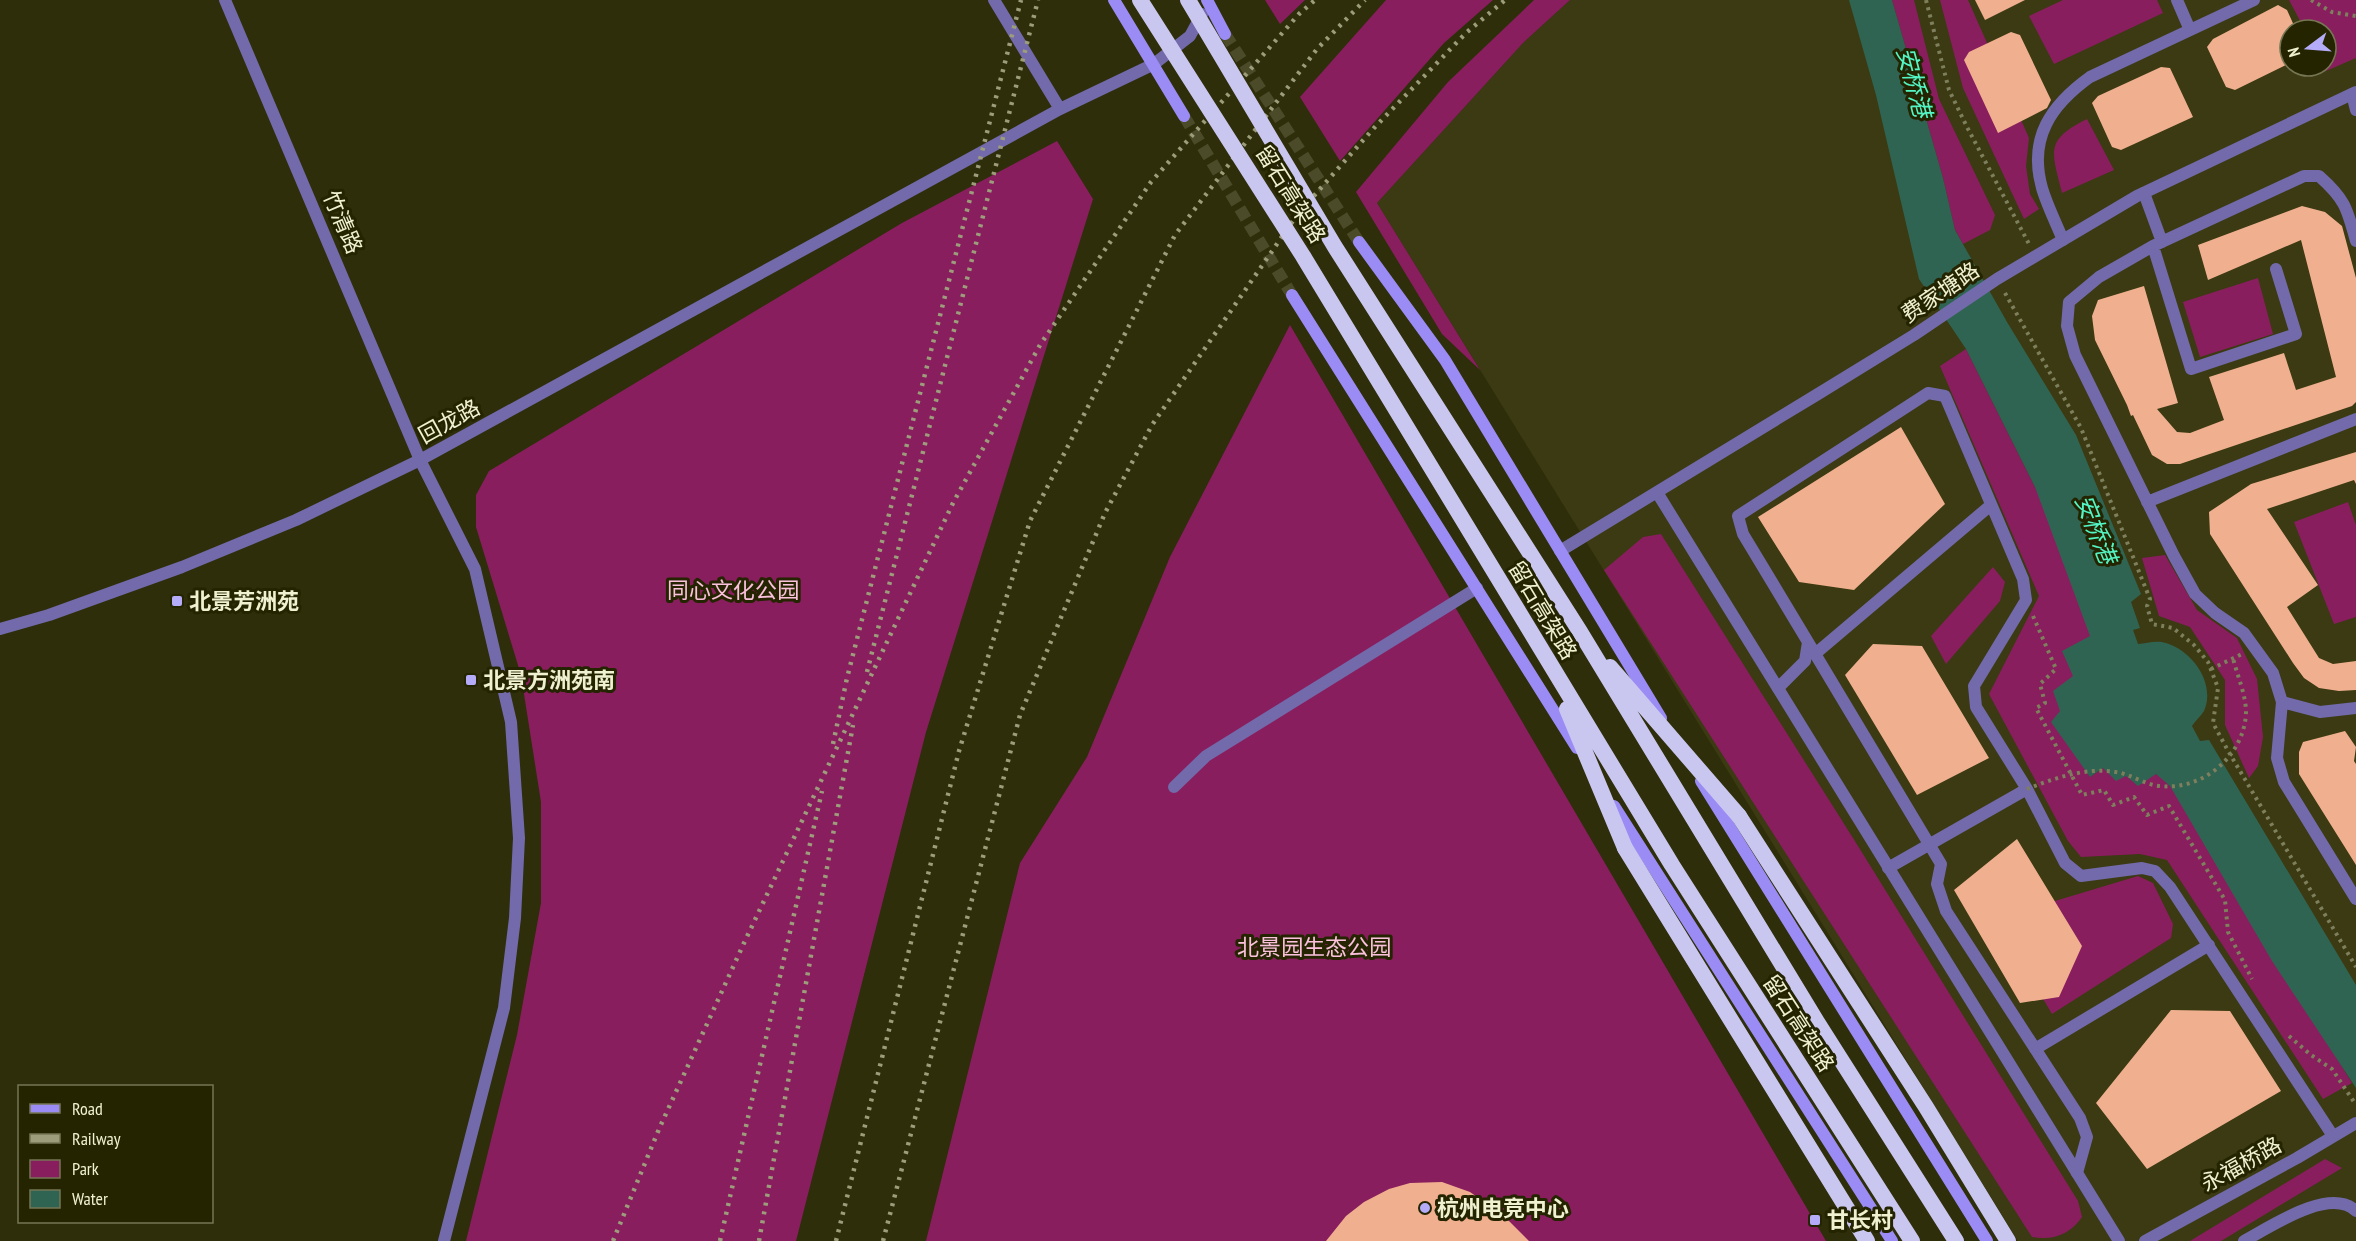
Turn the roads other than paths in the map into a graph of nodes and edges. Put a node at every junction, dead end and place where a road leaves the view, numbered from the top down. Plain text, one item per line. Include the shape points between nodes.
1 (225, 0) edge
2 (994, 0) edge
3 (1114, 0) edge
4 (1140, 0) edge
5 (1188, 0) edge
6 (2177, 0) edge
7 (2253, 0) edge
8 (1208, 1) edge
9 (2190, 30) junction
10 (1225, 34) tunnel mouth
11 (1154, 64) junction
12 (2354, 93) edge
13 (1060, 109) junction
14 (2356, 110) edge
15 (1184, 116) tunnel mouth
16 (2144, 193) junction
17 (2063, 240) junction
18 (2356, 241) edge
19 (1359, 242) tunnel mouth
20 (2158, 244) junction
21 (2276, 269) dead end
22 (1292, 295) tunnel mouth
23 (2356, 419) edge
24 (420, 460) junction
25 (1658, 494) junction
26 (2147, 502) junction
27 (1991, 505) junction
28 (1560, 551) junction
29 (1477, 588) junction
30 (0, 629) edge
31 (1578, 630) junction
32 (1808, 642) junction
33 (1815, 654) junction
34 (1546, 658) junction
35 (1778, 688) junction
36 (2282, 702) junction
37 (2356, 708) edge
38 (1174, 788) dead end
39 (2028, 789) junction
40 (1930, 844) junction
41 (1888, 868) junction
42 (2356, 899) edge
43 (2209, 945) junction
44 (2035, 1048) junction
45 (2356, 1123) edge
46 (2333, 1136) junction
47 (2078, 1173) junction
48 (2356, 1212) edge
49 (444, 1241) edge
50 (1867, 1241) edge
51 (1892, 1241) edge
52 (1912, 1241) edge
53 (1956, 1241) edge
54 (1987, 1241) edge
55 (2008, 1241) edge
56 (2119, 1241) edge
57 (2145, 1241) edge
58 (2244, 1241) edge

1 - 24 street, 竹清路
2 - 13 street
3 - 11 main road
4 - 34 highway, 留石高架路, bridge via 1303,256
5 - 31 highway, 留石高架路, bridge via 1335,247
6 - 9 street
7 - 9 street
8 - 10 main road
8 - 11 street, 回龙路 via 1190,36
9 - 17 street via 2090,77 2069,92 2044,125 2037,149 2041,187
11 - 13 street, 回龙路
11 - 15 main road
12 - 14 street
12 - 16 street, 费家塘路
13 - 24 street, 回龙路
16 - 17 street, 费家塘路
16 - 20 street
17 - 25 street, 费家塘路
18 - 20 street via 2346,206 2333,189 2319,176 2304,176
19 - 28 main road via 1445,360
20 - 21 street via 2191,369 2296,334
20 - 26 street via 2082,290 2069,302 2067,326 2075,356
22 - 29 main road
23 - 26 street
24 - 30 street, 回龙路 via 296,520 182,567
24 - 49 street, 竹清路 via 475,569 511,722 519,838 515,918 504,1008
25 - 28 street, 费家塘路
25 - 35 street
26 - 36 street via 2195,594 2244,633 2273,673
27 - 32 street via 1945,396 1928,393 1738,516 1743,534
27 - 33 street
27 - 39 street via 2022,579 2026,600 1974,686 1976,707
28 - 54 main road
29 - 38 street via 1206,756
29 - 51 main road
31 - 53 highway, 留石高架路, bridge
31 - 55 highway, bridge via 1738,816
32 - 33 street
32 - 35 street via 1805,661
33 - 40 street
34 - 50 highway, bridge via 1625,848
34 - 52 highway, 留石高架路, bridge via 1672,865
35 - 41 street
36 - 37 street via 2320,712
36 - 42 street via 2277,758 2284,782
39 - 40 street
39 - 43 street via 2065,863 2081,876 2142,868 2155,870
40 - 41 street
40 - 44 street via 1941,864 1937,884 1946,911
41 - 47 street
43 - 44 street
43 - 46 street
44 - 47 street via 2084,1127 2087,1137
45 - 46 street, 永福桥路
46 - 57 street, 永福桥路
47 - 56 street
48 - 58 street via 2350,1205 2324,1203

